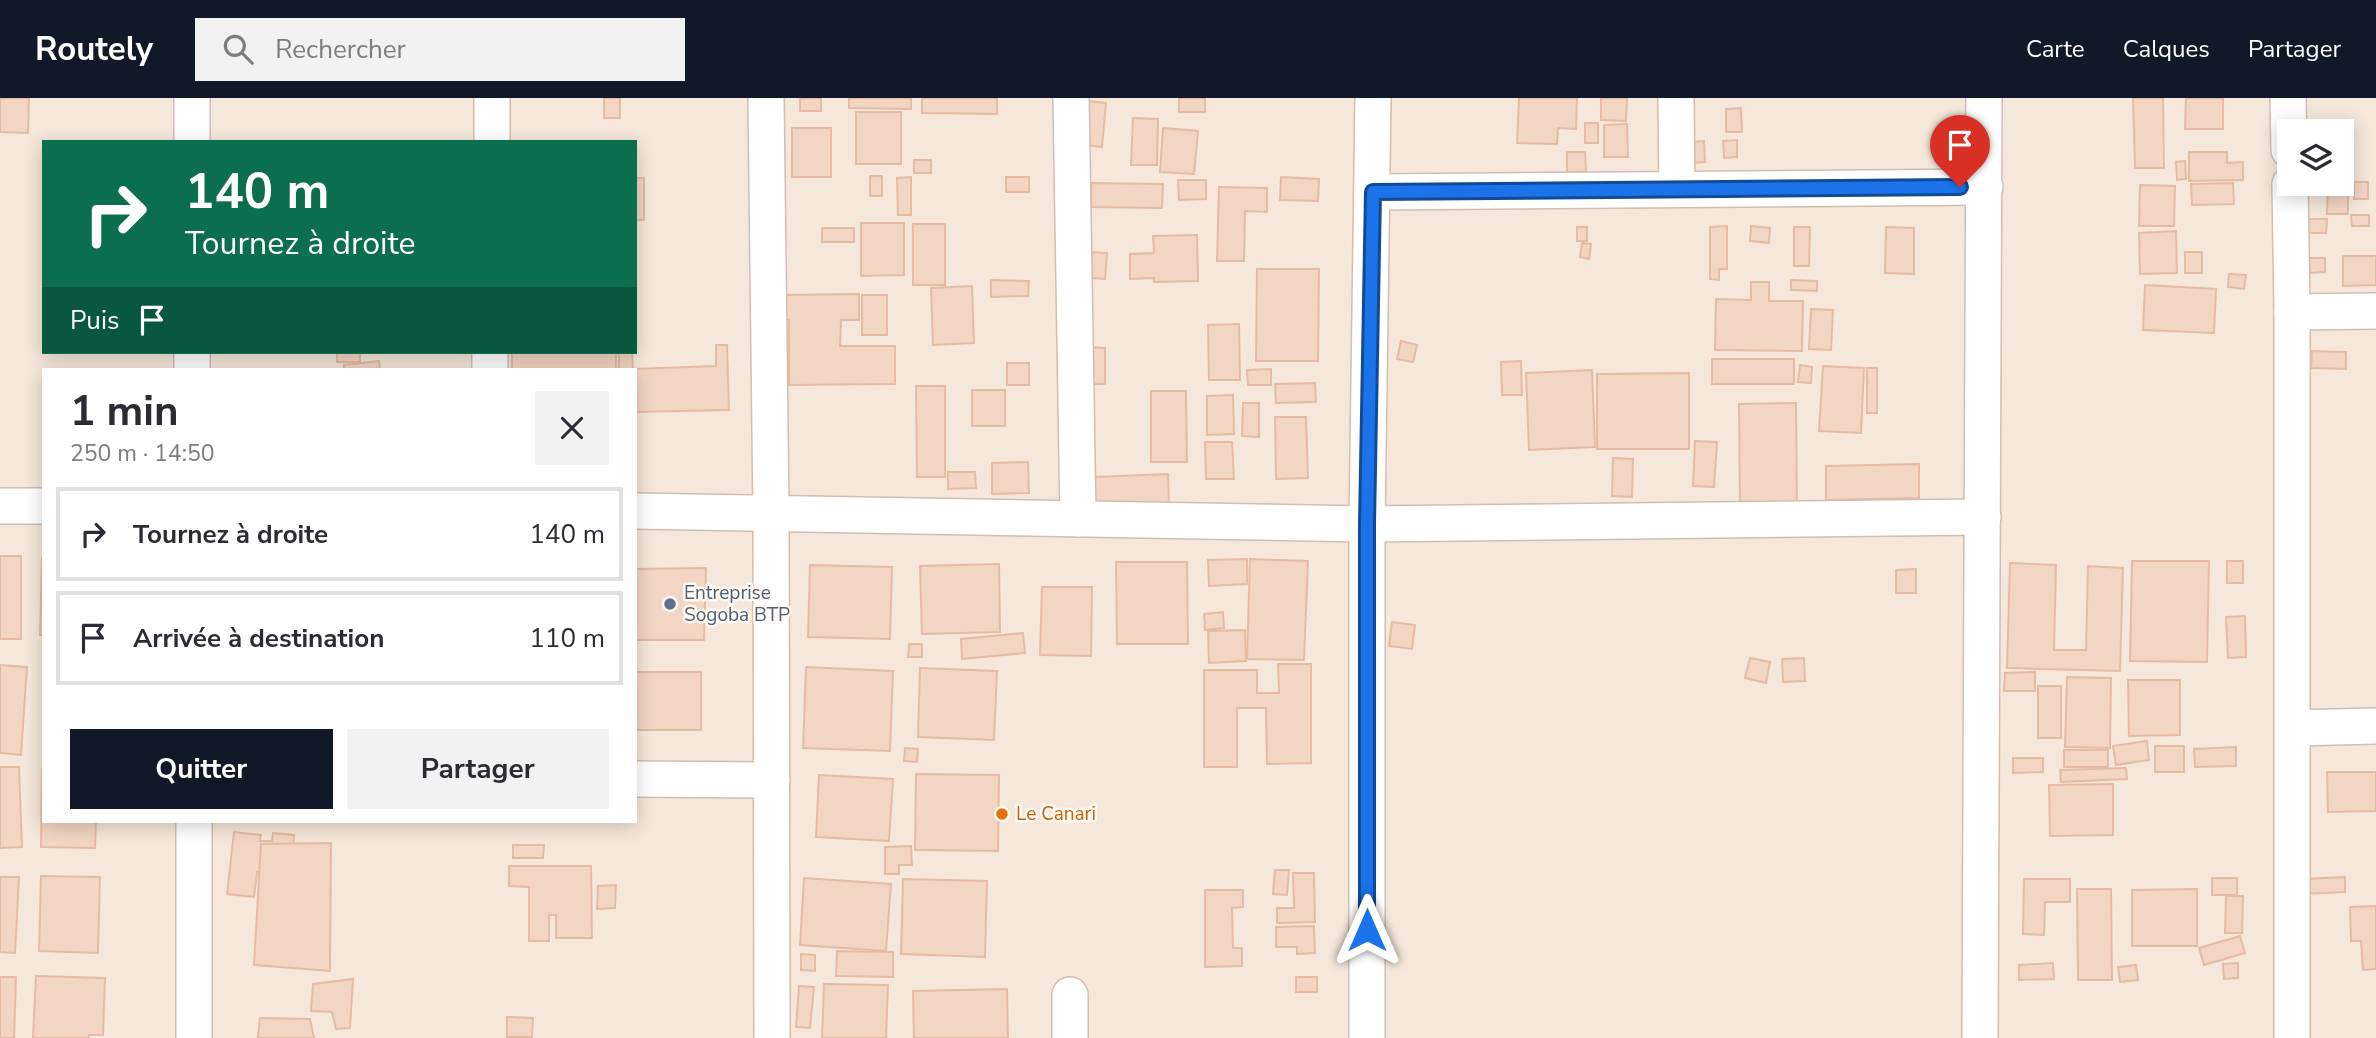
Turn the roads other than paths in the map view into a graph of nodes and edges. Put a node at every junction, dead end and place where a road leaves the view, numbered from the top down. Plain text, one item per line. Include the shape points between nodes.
1 (192, 98) edge
2 (492, 98) edge
3 (766, 98) edge
4 (1070, 98) edge
5 (1373, 98) edge
6 (1676, 98) edge
7 (1984, 98) edge
8 (2288, 98) edge
9 (2288, 119) edge
10 (192, 140) edge
11 (492, 140) edge
12 (1985, 187) junction
13 (1677, 189) junction
14 (1373, 192) junction
15 (2290, 196) edge
16 (2376, 311) edge
17 (2292, 312) junction
18 (0, 506) edge
19 (42, 506) edge
20 (637, 511) edge
21 (771, 513) junction
22 (1983, 517) junction
23 (1078, 519) junction
24 (1367, 524) junction
25 (2376, 726) edge
26 (2293, 728) junction
27 (637, 779) edge
28 (772, 780) junction
29 (194, 823) edge
30 (1070, 995) dead end
31 (194, 1038) edge
32 (772, 1038) edge
33 (1070, 1038) edge
34 (1367, 1038) edge
35 (1980, 1038) edge
36 (2292, 1038) edge

1 - 10 street
2 - 11 street
3 - 21 street
4 - 23 street
5 - 14 street
6 - 13 street
7 - 12 street
8 - 9 street
12 - 13 street
12 - 22 street
13 - 14 street
14 - 24 street
15 - 17 street
16 - 17 street
17 - 26 street
18 - 19 street
20 - 21 street
21 - 23 street
21 - 28 street
22 - 24 street
22 - 35 street
23 - 24 street
24 - 34 street
25 - 26 street
26 - 36 street
27 - 28 street
28 - 32 street
29 - 31 street
30 - 33 street

